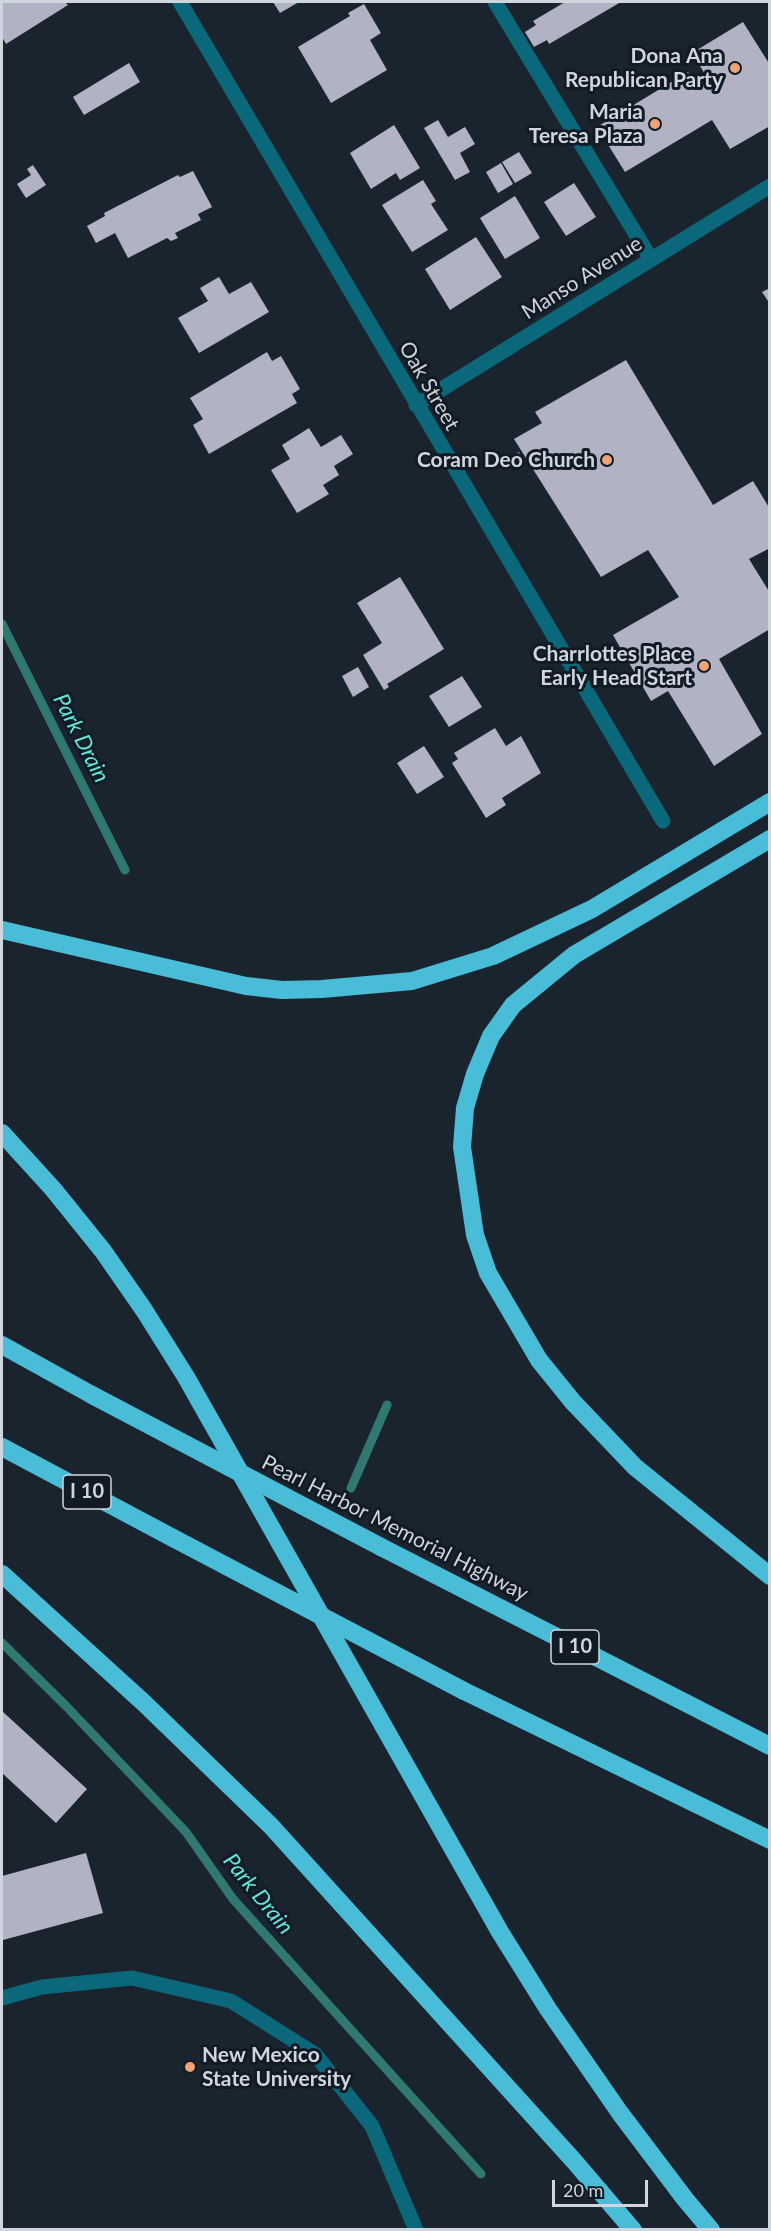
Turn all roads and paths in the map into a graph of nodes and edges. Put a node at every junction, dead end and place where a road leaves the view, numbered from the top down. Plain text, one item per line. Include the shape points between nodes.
1 (180, 2) edge
2 (495, 2) edge
3 (770, 186) edge
4 (651, 260) junction
5 (416, 405) junction
6 (770, 802) edge
7 (663, 821) dead end
8 (770, 839) edge
9 (2, 930) edge
10 (2, 1133) edge
11 (2, 1346) edge
12 (2, 1447) edge
13 (2, 1574) edge
14 (770, 1576) edge
15 (770, 1746) edge
16 (770, 1840) edge
17 (2, 1998) edge
18 (416, 2229) edge
19 (633, 2229) edge
20 (711, 2229) edge

1 - 5 street, Oak Street
2 - 4 street
3 - 4 street, Manso Avenue
4 - 5 street, Manso Avenue
5 - 7 street, Oak Street
6 - 9 highway via 592,909 494,956 412,981 312,990 246,986
8 - 14 highway via 574,955 513,1005 491,1036 475,1074 465,1108 462,1147 466,1191 482,1254 507,1308 539,1360 635,1467
10 - 20 highway via 103,1251 144,1310 500,1932 620,2113
11 - 15 highway, Pearl Harbor Memorial Highway / I 10, bridge via 381,1547
12 - 16 highway, I 10, bridge via 464,1691
13 - 19 highway via 144,1702 271,1826
17 - 18 street via 42,1987 132,1978 231,2001 315,2054 372,2126

